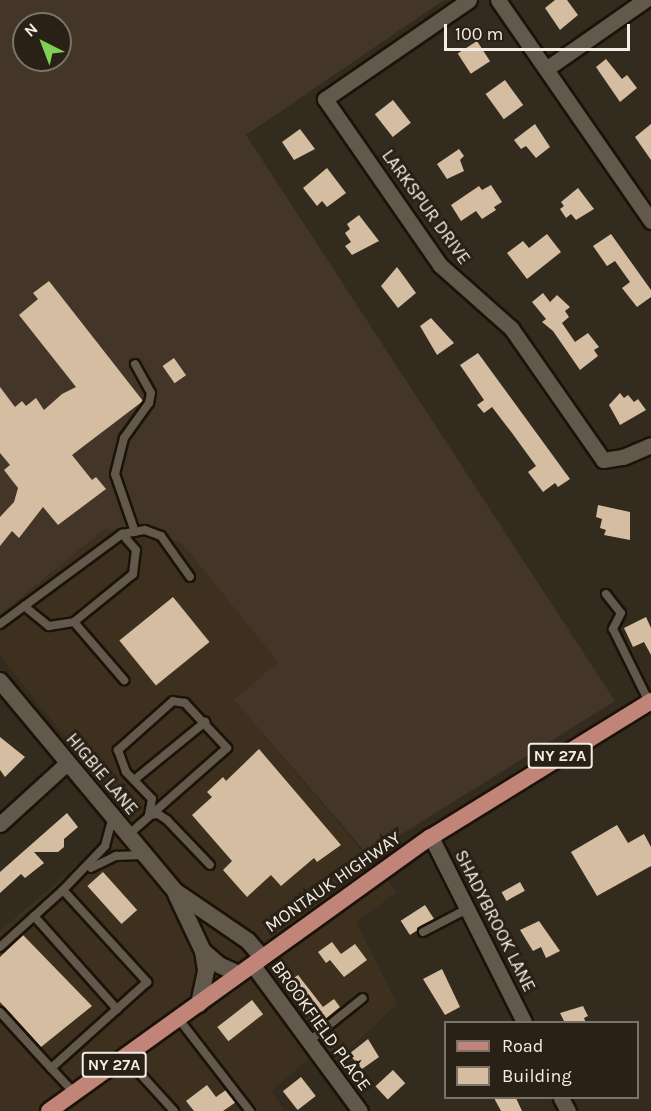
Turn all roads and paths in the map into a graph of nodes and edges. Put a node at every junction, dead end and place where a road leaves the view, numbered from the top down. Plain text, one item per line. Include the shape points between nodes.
1 (469, 0) edge
2 (645, 0) edge
3 (507, 2) edge
4 (546, 69) junction
5 (651, 221) edge
6 (135, 364) dead end
7 (651, 445) edge
8 (135, 532) junction
9 (122, 534) junction
10 (190, 577) dead end
11 (606, 594) dead end
12 (24, 606) junction
13 (0, 622) edge
14 (74, 622) junction
15 (124, 680) dead end
16 (0, 681) edge
17 (650, 702) edge
18 (206, 722) junction
19 (67, 763) junction
20 (134, 780) junction
21 (148, 815) junction
22 (112, 816) junction
23 (0, 824) edge
24 (128, 835) junction
25 (431, 837) junction
26 (144, 855) junction
27 (210, 865) dead end
28 (79, 875) junction
29 (63, 890) junction
30 (175, 891) junction
31 (467, 909) junction
32 (34, 916) junction
33 (229, 927) junction
34 (423, 932) dead end
35 (0, 947) edge
36 (203, 951) junction
37 (251, 965) junction
38 (363, 998) dead end
39 (199, 1004) junction
40 (117, 1009) junction
41 (0, 1012) edge
42 (178, 1018) junction
43 (523, 1021) edge
44 (308, 1042) junction
45 (125, 1057) junction
46 (51, 1068) junction
47 (74, 1093) junction
48 (56, 1109) edge
49 (174, 1111) edge
50 (250, 1111) edge
51 (360, 1111) edge

1 - 7 street, LARKSPUR DRIVE via 325,99 440,265 511,328 603,460
2 - 4 street
3 - 4 street
4 - 5 street
6 - 8 lane via 151,393 149,403 124,438 115,474
8 - 9 lane
8 - 10 lane via 145,530 161,536
9 - 12 lane
9 - 14 lane via 136,550 133,574
11 - 17 lane via 621,613 613,629
12 - 13 lane
12 - 14 lane via 49,626
14 - 15 lane
16 - 19 main road, HIGBIE LANE
17 - 25 main road, MONTAUK HIGHWAY / NY 27A
18 - 20 lane
18 - 20 lane via 185,703 173,701 118,750 119,760
18 - 21 lane via 227,748
19 - 22 main road, HIGBIE LANE
19 - 23 street
20 - 21 lane via 152,799
21 - 24 lane
21 - 27 lane via 158,814 167,820
22 - 24 main road, HIGBIE LANE
22 - 28 lane via 105,846
24 - 26 main road, HIGBIE LANE
25 - 31 street, SHADYBROOK LANE
25 - 37 main road, MONTAUK HIGHWAY / NY 27A
26 - 28 lane via 116,856
26 - 30 main road, HIGBIE LANE
28 - 29 lane
29 - 32 lane
29 - 40 lane via 147,982
30 - 33 main road, HIGBIE LANE
30 - 36 main road, HIGBIE LANE
31 - 34 lane
31 - 43 street, SHADYBROOK LANE
32 - 35 lane
32 - 40 lane
33 - 36 main road via 212,934
33 - 37 main road, HIGBIE LANE
36 - 37 main road, HIGBIE LANE via 219,965
36 - 39 main road, HIGBIE LANE via 206,971
37 - 39 main road, MONTAUK HIGHWAY / NY 27A
37 - 44 street, BROOKFIELD PLACE
38 - 44 lane
39 - 42 main road, MONTAUK HIGHWAY / NY 27A
40 - 46 lane
41 - 46 lane
42 - 45 main road, MONTAUK HIGHWAY / NY 27A
42 - 50 lane
44 - 51 street, BROOKFIELD PLACE
45 - 47 main road, MONTAUK HIGHWAY / NY 27A
45 - 49 lane
46 - 47 lane
47 - 48 main road, MONTAUK HIGHWAY / NY 27A

